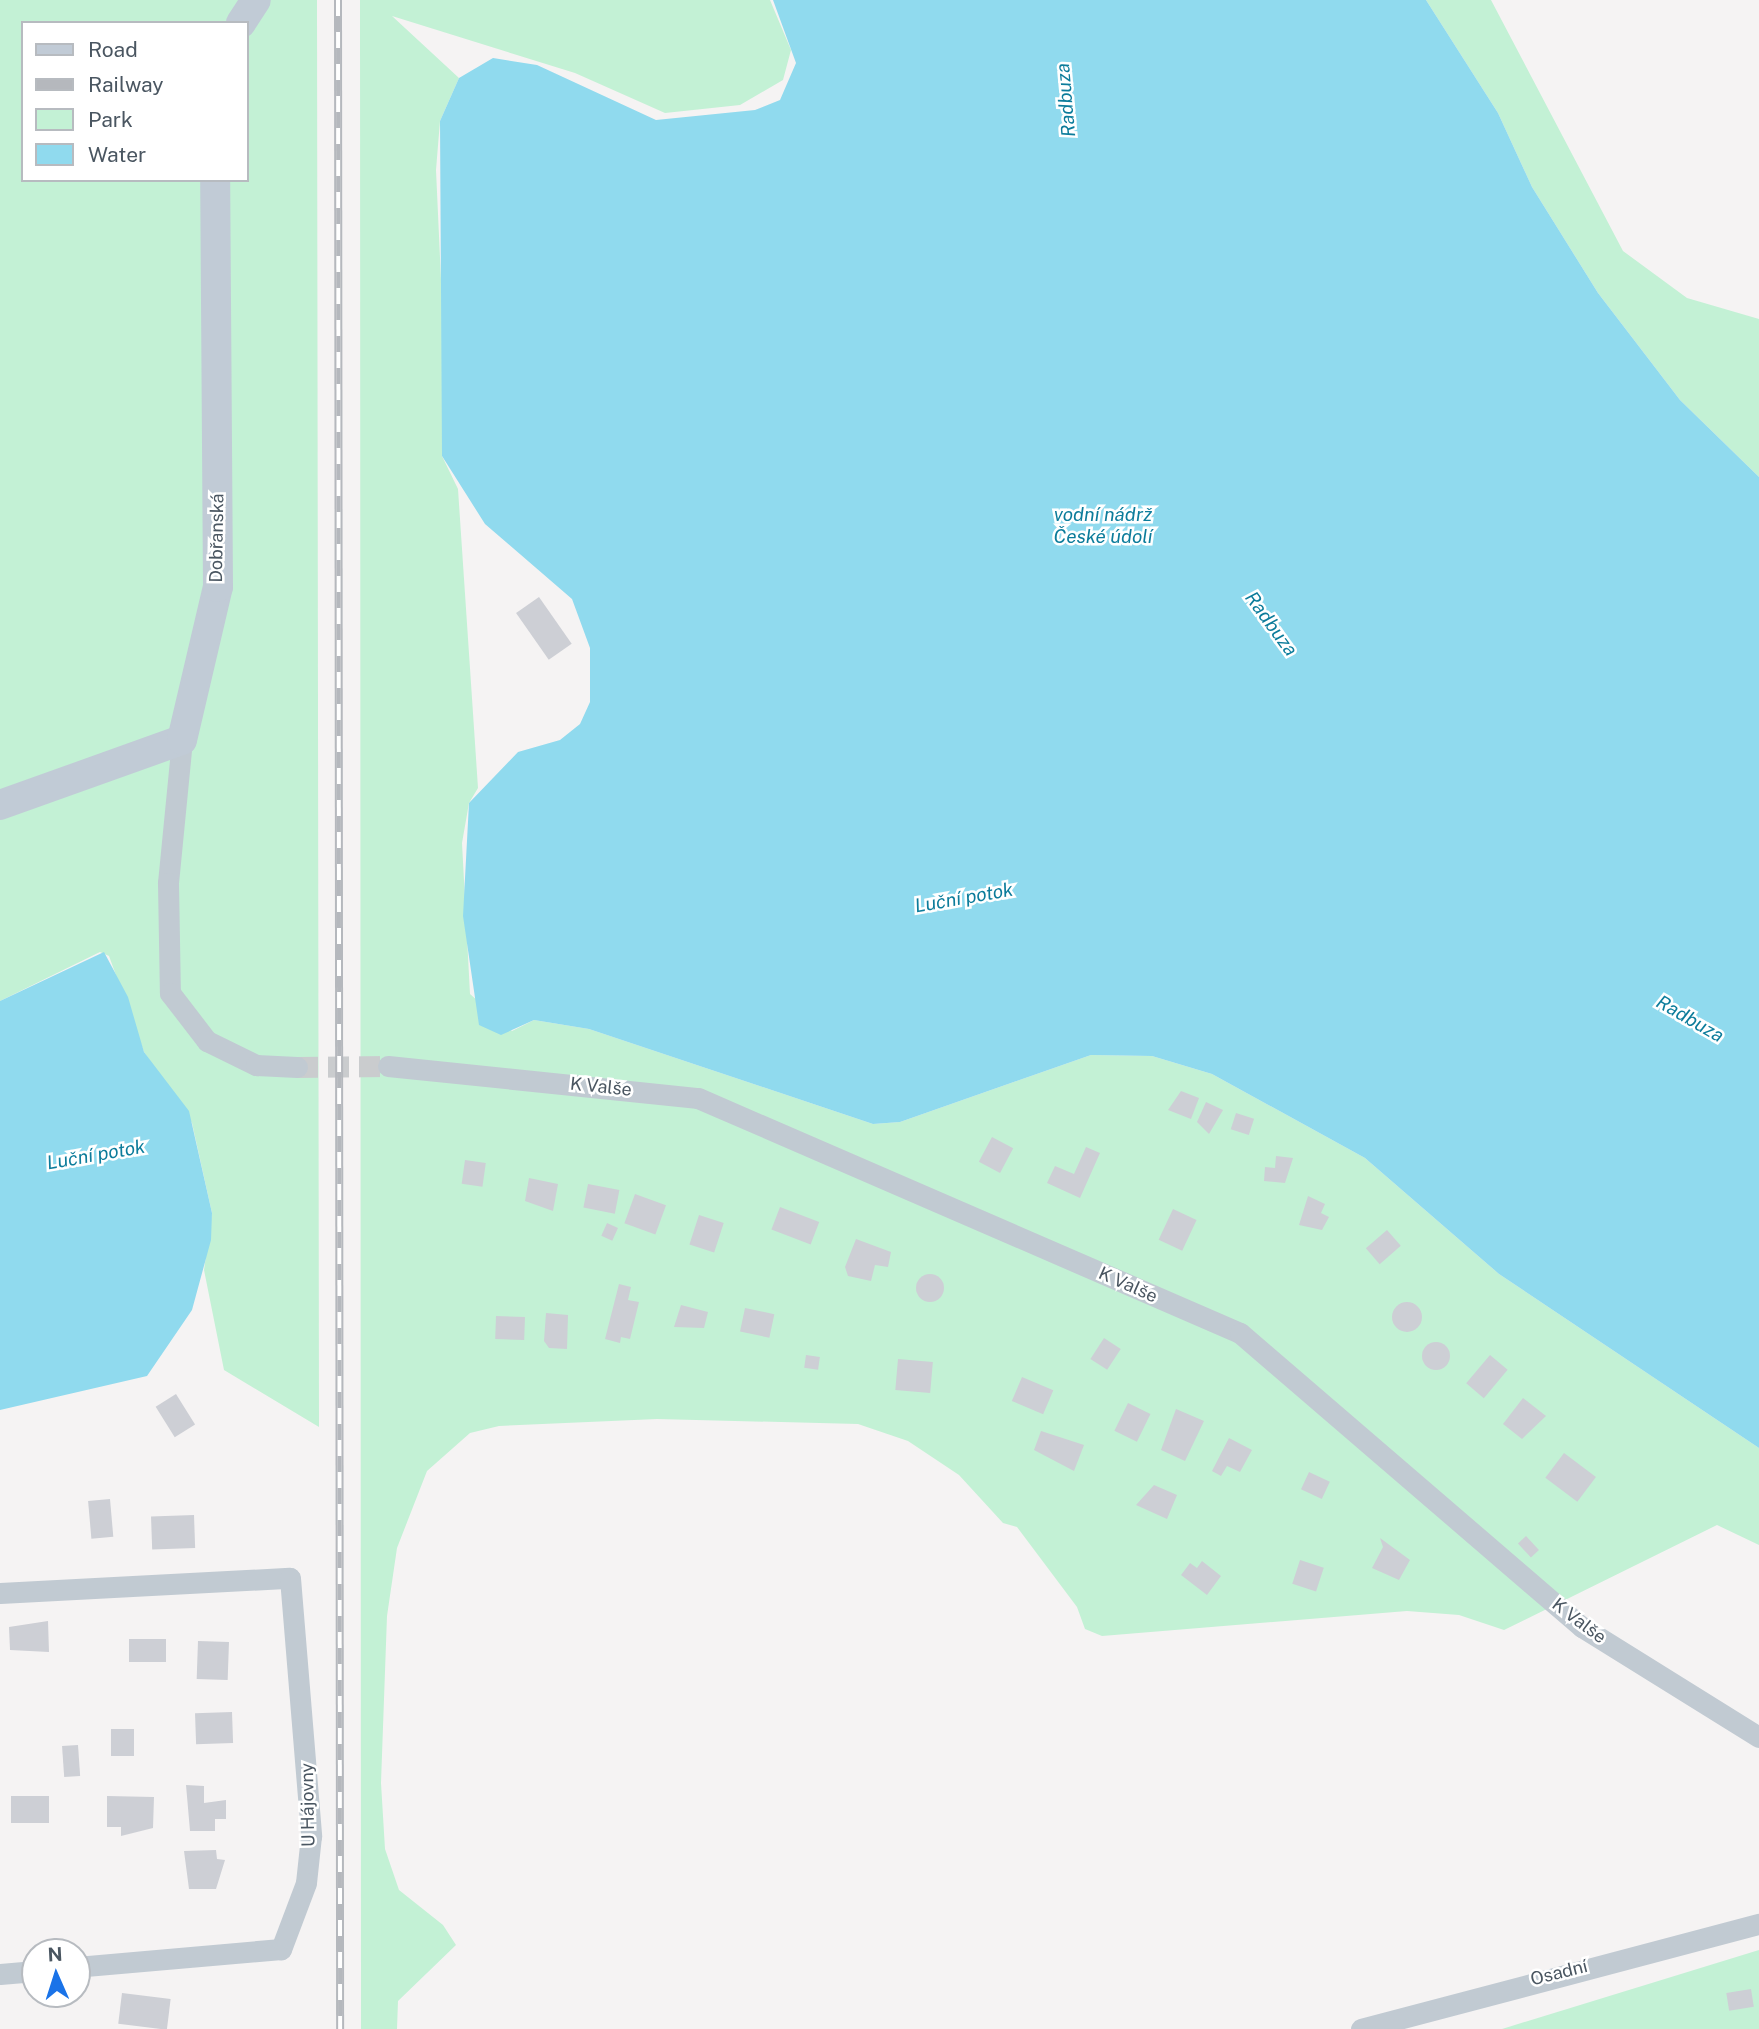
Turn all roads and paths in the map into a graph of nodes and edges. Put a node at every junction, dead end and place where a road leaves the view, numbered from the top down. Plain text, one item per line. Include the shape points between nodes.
1 (256, 0) edge
2 (242, 21) edge
3 (215, 182) edge
4 (182, 740) junction
5 (0, 805) edge
6 (388, 1066) tunnel mouth
7 (297, 1067) tunnel mouth
8 (0, 1592) edge
9 (1759, 1737) edge
10 (1759, 1924) edge
11 (91, 1966) edge
12 (21, 1972) edge
13 (0, 1974) edge
14 (1361, 2029) edge

1 - 2 street
3 - 4 street, Dobřanská via 218,587
4 - 5 street
4 - 7 street via 168,883 170,993 206,1041 256,1065
6 - 9 street, K Valše via 698,1098 1240,1333 1582,1627
8 - 11 street, U Hájovny via 290,1578 312,1836 306,1883 281,1949
10 - 14 street, Osadní
12 - 13 street

